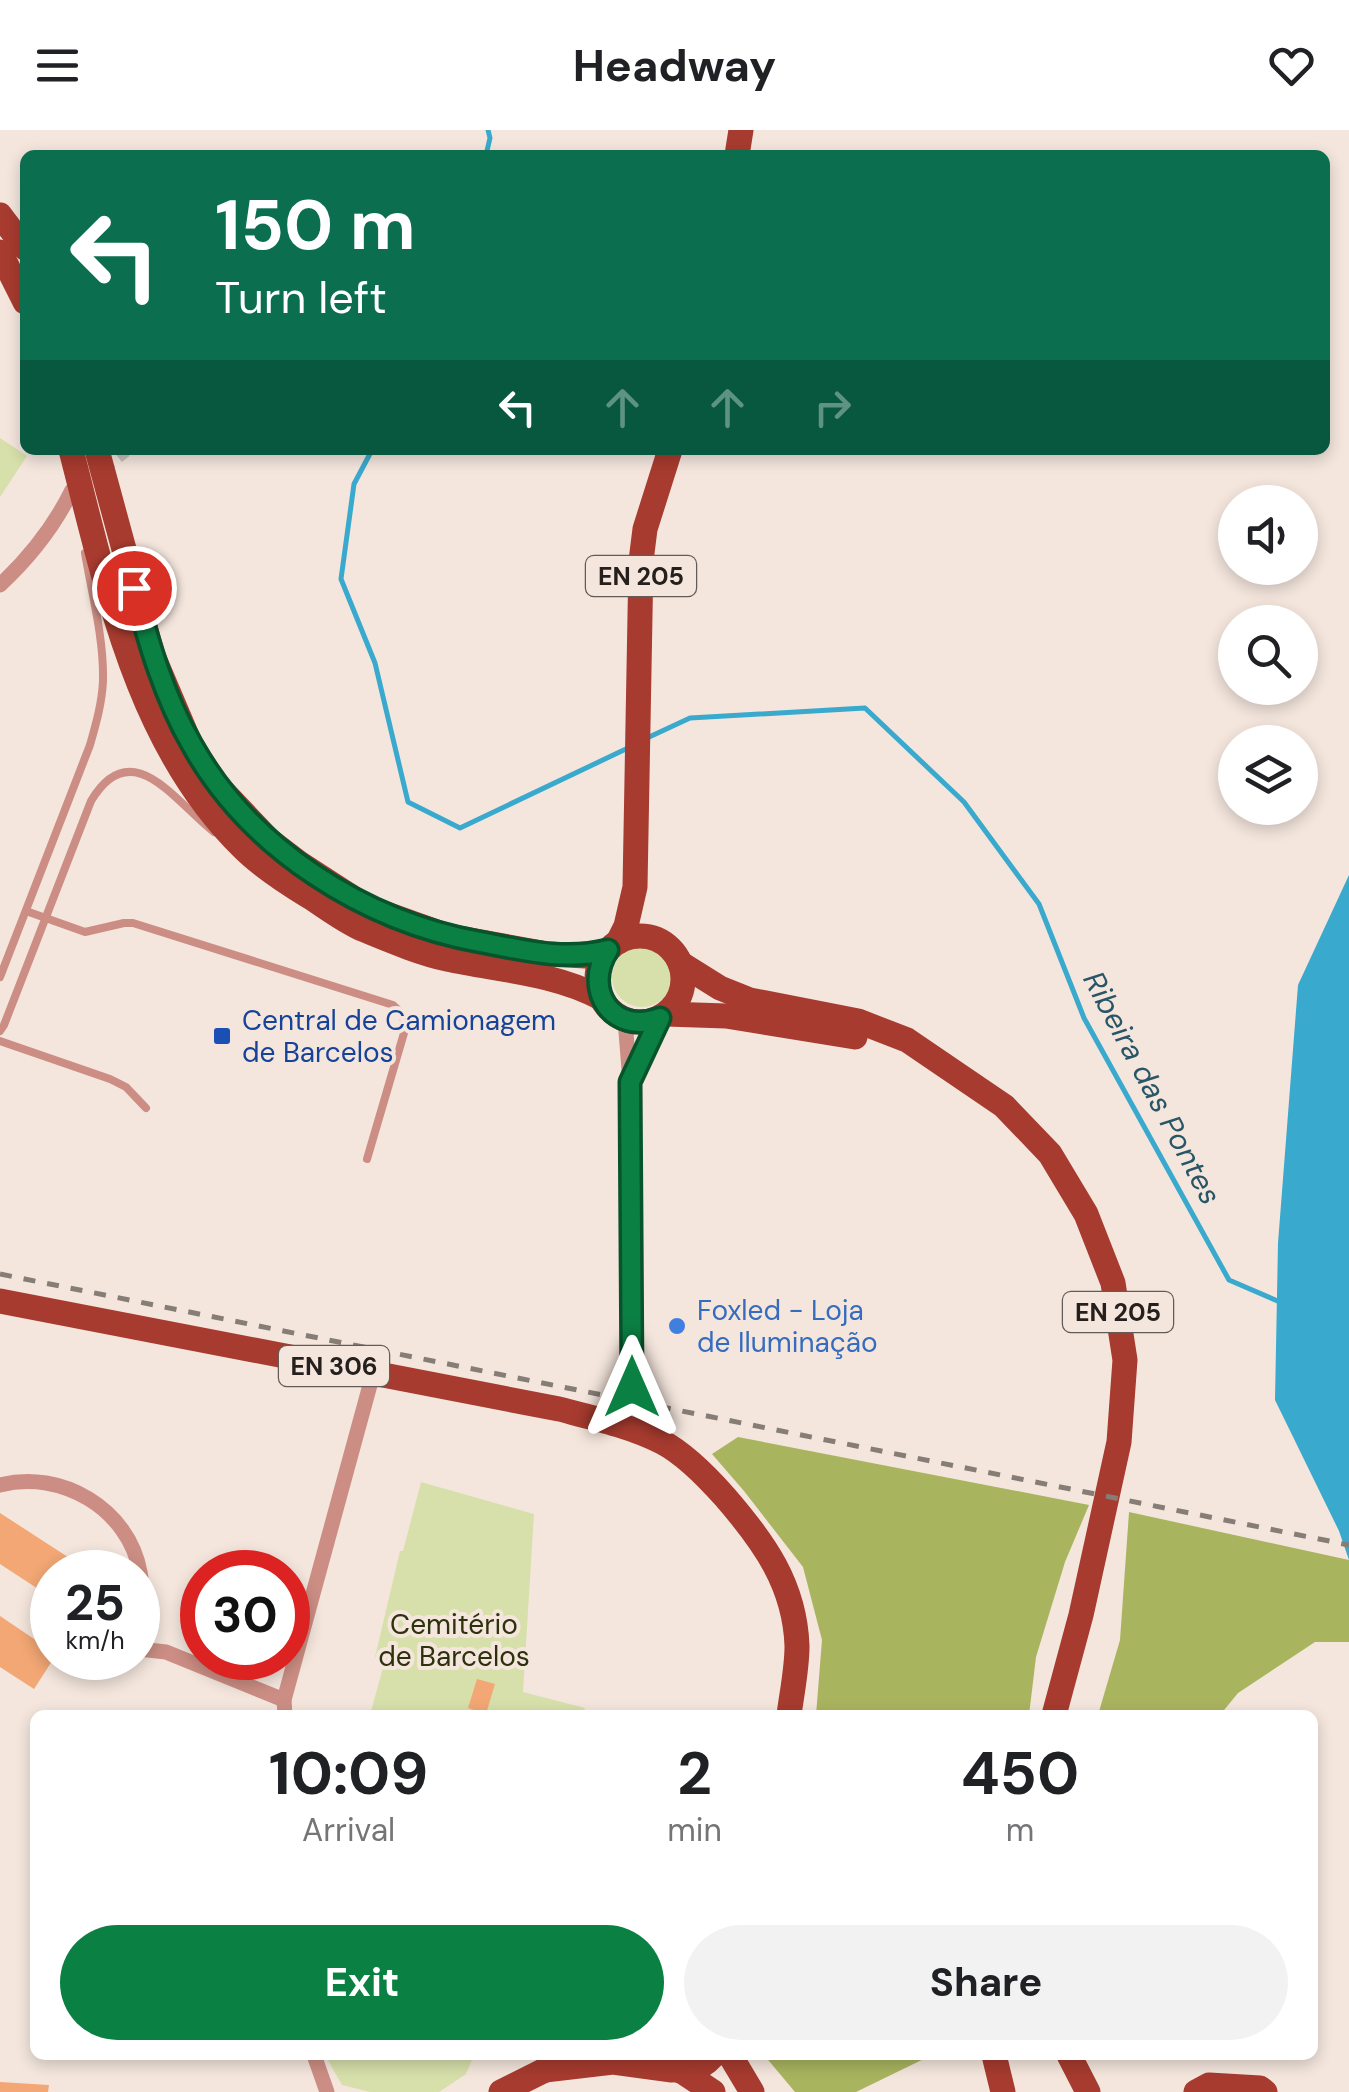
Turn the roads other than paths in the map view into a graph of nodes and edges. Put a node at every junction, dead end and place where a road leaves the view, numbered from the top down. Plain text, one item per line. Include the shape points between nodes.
1 (0, 214) edge
2 (20, 241) edge
3 (0, 252) edge
4 (20, 292) edge
5 (72, 455) edge
6 (97, 455) edge
7 (668, 455) edge
8 (77, 492) junction
9 (0, 585) edge
10 (245, 851) junction
11 (635, 886) junction
12 (26, 911) junction
13 (46, 918) junction
14 (613, 946) junction
15 (673, 953) junction
16 (0, 977) edge
17 (601, 998) junction
18 (663, 1016) junction
19 (625, 1020) junction
20 (0, 1031) edge
21 (0, 1042) edge
22 (948, 1067) junction
23 (630, 1082) junction
24 (146, 1108) dead end
25 (367, 1159) dead end
26 (0, 1301) edge
27 (372, 1374) junction
28 (632, 1387) dead end
29 (0, 1486) edge
30 (1081, 1615) junction
31 (285, 1708) edge
32 (790, 1710) edge
33 (1055, 1710) edge
34 (1066, 1710) edge
35 (316, 2060) edge
36 (709, 2060) edge
37 (733, 2060) edge
38 (995, 2060) edge
39 (1055, 2060) edge
40 (1072, 2060) edge
41 (552, 2062) edge
42 (670, 2066) edge
43 (326, 2092) edge
44 (502, 2092) edge
45 (713, 2092) edge
46 (752, 2092) edge
47 (1004, 2092) edge
48 (1071, 2092) edge
49 (1088, 2092) edge
50 (1196, 2092) edge
51 (1266, 2092) edge

1 - 2 main road
3 - 4 main road
5 - 8 main road
6 - 14 main road via 152,656 190,743 216,784 270,841 367,906 448,936 547,954 586,956
7 - 11 main road, EN 205 via 641,560
8 - 9 street
8 - 10 main road via 131,664 170,754
8 - 12 lane via 103,684 90,745
10 - 13 lane via 194,816 167,787 123,772 110,777 91,801
10 - 17 main road via 357,927 442,958 556,981
11 - 14 main road, EN 205 via 626,926
11 - 15 main road, EN 205
12 - 13 lane
12 - 16 lane
13 - 20 lane
13 - 25 lane via 86,932 133,923 393,1005 405,1020 404,1033
14 - 15 main road, EN 205 via 642,936
14 - 17 main road, EN 205 via 598,973
15 - 18 main road via 683,987
15 - 22 main road, EN 205 via 720,988 858,1021 907,1040
17 - 19 main road
18 - 19 main road, EN 205
18 - 22 main road, EN 205 via 726,1016 855,1037
18 - 23 street
19 - 23 street
21 - 24 lane via 110,1079
22 - 30 main road, EN 205 via 1004,1106 1050,1154 1086,1214 1113,1282 1125,1360 1118,1442
23 - 28 street
26 - 27 main road, EN 306
27 - 31 street
27 - 32 main road, EN 306 via 559,1409 664,1443 712,1482 758,1535 787,1590 797,1647
29 - 31 street via 35,1481 90,1498 113,1517 140,1570 139,1650 166,1652
30 - 33 main road, EN 205
30 - 34 main road, EN 205
35 - 43 street
36 - 42 main road via 695,2070
37 - 46 main road
38 - 47 main road
39 - 48 main road
40 - 49 main road
41 - 42 main road
41 - 44 main road
42 - 45 main road
50 - 51 main road via 1209,2086

